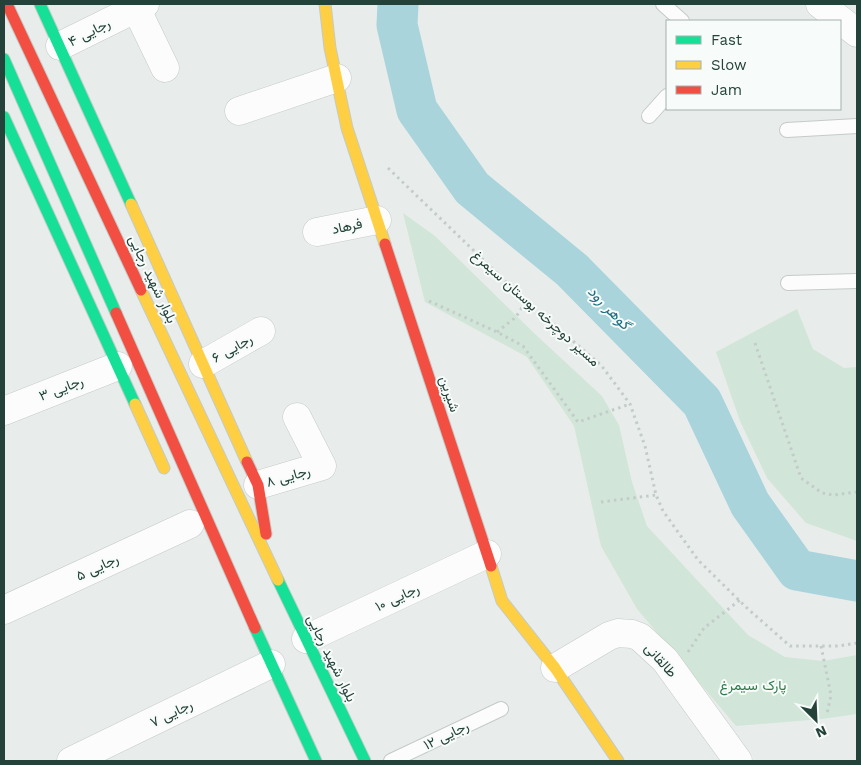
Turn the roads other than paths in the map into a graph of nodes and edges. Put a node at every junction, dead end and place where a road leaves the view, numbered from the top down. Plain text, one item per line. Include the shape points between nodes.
1 (7, 4) edge
2 (40, 4) edge
3 (325, 4) edge
4 (663, 4) edge
5 (820, 4) edge
6 (141, 6) edge
7 (681, 20) edge
8 (857, 32) edge
9 (60, 46) junction
10 (4, 59) edge
11 (165, 68) dead end
12 (336, 78) junction
13 (666, 97) edge
14 (239, 111) dead end
15 (649, 116) dead end
16 (4, 117) edge
17 (857, 126) edge
18 (787, 130) dead end
19 (377, 220) junction
20 (317, 232) dead end
21 (857, 281) edge
22 (788, 283) dead end
23 (261, 331) dead end
24 (203, 364) junction
25 (118, 366) junction
26 (4, 410) edge
27 (296, 417) dead end
28 (170, 480) dead end
29 (258, 485) junction
30 (190, 524) dead end
31 (206, 546) dead end
32 (487, 554) junction
33 (272, 567) junction
34 (231, 574) junction
35 (4, 610) edge
36 (306, 639) junction
37 (271, 664) junction
38 (555, 668) junction
39 (501, 709) dead end
40 (312, 759) edge
41 (71, 761) edge
42 (365, 761) edge
43 (391, 761) edge
44 (618, 761) edge
45 (738, 761) edge

1 - 33 main road, بلوار شهید رجایی
2 - 9 main road, بلوار شهید رجایی
3 - 12 main road, شیرین
4 - 7 lane
5 - 8 street
6 - 9 street, رجایی ۴
6 - 11 street
9 - 24 main road, بلوار شهید رجایی
10 - 34 main road
12 - 14 street
12 - 19 main road, شیرین via 347,128
13 - 15 lane
16 - 25 main road
17 - 18 lane
19 - 20 street, فرهاد
19 - 32 main road, شیرین
21 - 22 lane
23 - 24 street, رجایی ۶
24 - 29 main road, بلوار شهید رجایی
25 - 26 street, رجایی ۳
25 - 28 main road
27 - 29 street, رجایی ۸ via 322,466
29 - 33 main road, بلوار شهید رجایی
30 - 35 street, رجایی ۵
31 - 34 main road
32 - 36 street, رجایی ۱۰
32 - 38 main road, شیرین via 502,601
33 - 36 main road, بلوار شهید رجایی
34 - 37 main road
36 - 42 main road, بلوار شهید رجایی
37 - 40 main road
37 - 41 street, رجایی ۷
38 - 44 main road, شیرین
38 - 45 street, طالقانی via 609,636 618,633 640,637 665,660
39 - 43 lane, رجایی ۱۲

